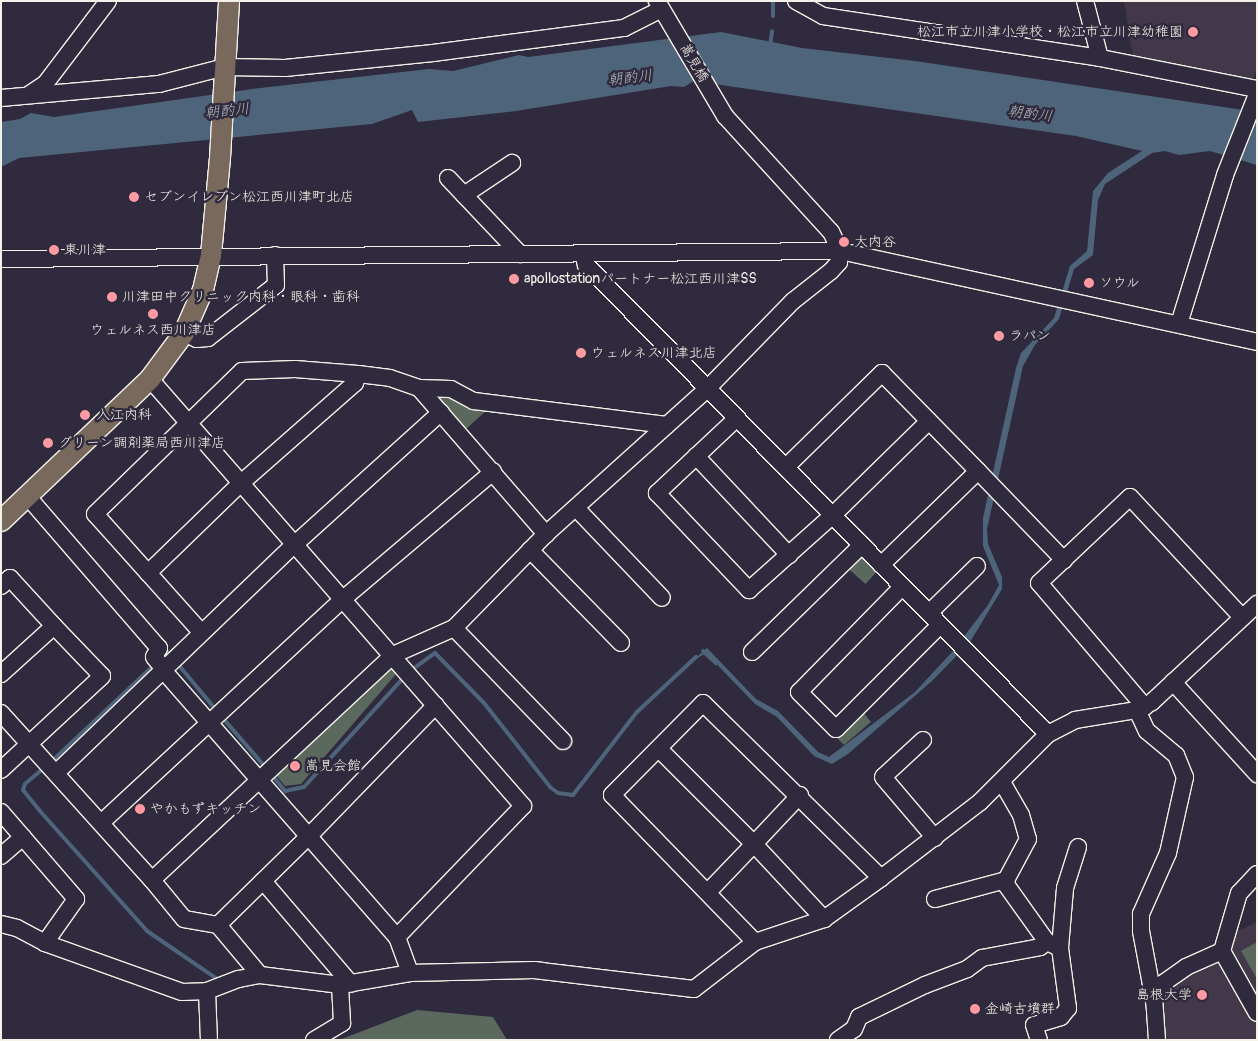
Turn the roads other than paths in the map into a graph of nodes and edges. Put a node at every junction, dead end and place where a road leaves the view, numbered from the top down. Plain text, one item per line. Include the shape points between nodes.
1 (108, 1) edge
2 (229, 1) edge
3 (796, 1) edge
4 (1085, 1) edge
5 (663, 10) edge
6 (1100, 58) junction
7 (225, 73) junction
8 (1256, 93) edge
9 (30, 94) junction
10 (1, 98) edge
11 (512, 163) dead end
12 (448, 178) dead end
13 (464, 195) junction
14 (840, 251) junction
15 (583, 253) junction
16 (520, 254) junction
17 (210, 255) junction
18 (275, 255) junction
19 (1, 259) edge
20 (1179, 324) junction
21 (184, 333) junction
22 (1257, 342) edge
23 (358, 374) junction
24 (150, 379) junction
25 (419, 388) junction
26 (707, 389) junction
27 (441, 412) junction
28 (737, 418) junction
29 (929, 421) junction
30 (187, 424) junction
31 (666, 425) junction
32 (696, 456) junction
33 (786, 466) junction
34 (978, 471) junction
35 (493, 472) junction
36 (240, 484) junction
37 (28, 496) junction
38 (576, 508) junction
39 (833, 515) junction
40 (1, 521) edge
41 (546, 534) junction
42 (294, 545) junction
43 (862, 545) junction
44 (530, 550) junction
45 (789, 555) junction
46 (1064, 560) junction
47 (881, 565) junction
48 (977, 566) dead end
49 (148, 573) junction
50 (1, 586) edge
51 (902, 587) junction
52 (662, 598) dead end
53 (343, 599) junction
54 (1257, 604) edge
55 (929, 613) junction
56 (1242, 617) junction
57 (940, 625) junction
58 (54, 626) junction
59 (454, 628) junction
60 (201, 632) junction
61 (621, 643) dead end
62 (752, 652) dead end
63 (165, 664) junction
64 (403, 667) junction
65 (1, 674) edge
66 (1173, 682) junction
67 (436, 704) junction
68 (1141, 708) junction
69 (1, 713) edge
70 (215, 717) junction
71 (1048, 734) junction
72 (563, 740) dead end
73 (923, 740) dead end
74 (28, 743) junction
75 (659, 749) junction
76 (1, 770) edge
77 (56, 773) junction
78 (265, 774) junction
79 (1257, 774) edge
80 (1002, 782) junction
81 (800, 795) junction
82 (1, 812) edge
83 (101, 823) junction
84 (309, 836) junction
85 (23, 838) junction
86 (935, 838) junction
87 (754, 844) junction
88 (1078, 847) dead end
89 (1, 856) edge
90 (1257, 874) edge
91 (881, 878) junction
92 (152, 880) junction
93 (1006, 880) junction
94 (263, 881) junction
95 (708, 892) junction
96 (935, 899) dead end
97 (824, 919) junction
98 (1, 924) edge
99 (218, 925) junction
100 (396, 937) junction
101 (755, 942) junction
102 (44, 943) junction
103 (1054, 945) junction
104 (1222, 951) junction
105 (410, 974) junction
106 (260, 975) junction
107 (346, 984) junction
108 (207, 991) junction
109 (1154, 1001) junction
110 (1257, 1013) edge
111 (859, 1034) edge
112 (209, 1040) edge
113 (314, 1040) edge
114 (838, 1040) edge
115 (1039, 1040) edge
116 (1157, 1040) edge

1 - 9 street via 44,84
2 - 7 main road
3 - 6 street via 823,16
4 - 6 street
5 - 7 street via 624,28 443,52
5 - 14 street, 嵩見橋 via 719,106 831,232
6 - 8 street
7 - 9 street via 48,96
7 - 17 main road
8 - 20 street via 1225,175
9 - 10 street
11 - 13 street
12 - 13 street
13 - 16 street
14 - 15 street
14 - 20 street
14 - 26 street via 839,262 831,271 793,301
15 - 16 street
15 - 26 street via 586,265
16 - 18 street
17 - 18 street
17 - 19 street
17 - 21 main road via 203,290
18 - 21 street via 276,285 208,338 197,339
20 - 22 street
21 - 24 main road
23 - 25 street via 390,378
23 - 30 street via 295,369 242,371
23 - 36 street via 355,383
24 - 30 street
24 - 37 main road
25 - 27 street
25 - 31 street via 451,389 474,401
26 - 28 street
26 - 31 street
27 - 35 street
27 - 42 street
28 - 32 street
28 - 33 street
29 - 33 street via 882,373
29 - 34 street
29 - 39 street
30 - 36 street
30 - 49 street via 95,514
31 - 38 street
32 - 45 street
32 - 45 street via 657,494 749,590
33 - 39 street
34 - 46 street
34 - 47 street
35 - 41 street
35 - 53 street
36 - 42 street
36 - 49 street
37 - 40 main road
37 - 63 street via 159,648
38 - 41 street
38 - 52 street
39 - 43 street
39 - 45 street
41 - 44 street
42 - 53 street
42 - 60 street
43 - 47 street
43 - 62 street
44 - 59 street
44 - 61 street
46 - 56 street via 1130,497
46 - 68 street via 1039,583
47 - 51 street
48 - 55 street
49 - 60 street
50 - 58 street via 10,578
51 - 55 street
51 - 57 street via 799,692 836,729
53 - 64 street
53 - 70 street
54 - 56 street
55 - 57 street
56 - 66 street
57 - 71 street
58 - 65 street
58 - 74 street via 102,676
59 - 64 street
59 - 72 street
60 - 63 street
63 - 70 street
63 - 77 street
64 - 67 street
64 - 78 street
66 - 68 street
66 - 79 street
67 - 84 street
67 - 100 street via 523,806
68 - 71 street via 1089,716
68 - 109 street via 1153,737 1176,755 1185,777 1168,853 1141,914 1141,932
69 - 74 street
70 - 78 street
70 - 83 street
71 - 80 street
73 - 86 street via 882,777
74 - 76 street
74 - 77 street
75 - 81 street via 704,703
75 - 87 street
75 - 95 street via 612,795
77 - 83 street
78 - 84 street
78 - 92 street
80 - 86 street
80 - 93 street via 1021,815 1028,839
81 - 87 street
81 - 91 street
82 - 85 street
83 - 92 street
84 - 94 street
84 - 100 street
85 - 89 street
85 - 102 street via 76,900
86 - 91 street
87 - 95 street
87 - 97 street
88 - 103 street via 1065,888
90 - 104 street via 1239,893
91 - 97 street
92 - 99 street via 184,919
93 - 96 street
93 - 103 street via 1013,896
94 - 99 street
94 - 107 street
95 - 101 street
97 - 101 street
98 - 102 street via 17,928
99 - 106 street
100 - 105 street
101 - 105 street via 694,989 534,970
102 - 108 street via 167,988 182,992
103 - 111 street via 982,958 967,969 859,1017
103 - 115 street via 1068,1008 1061,1016 1034,1025
104 - 109 street via 1170,977 1162,984
104 - 110 street
105 - 107 street
106 - 107 street
106 - 108 street via 239,978
107 - 113 street via 342,1023
108 - 112 street
109 - 116 street
111 - 114 street

